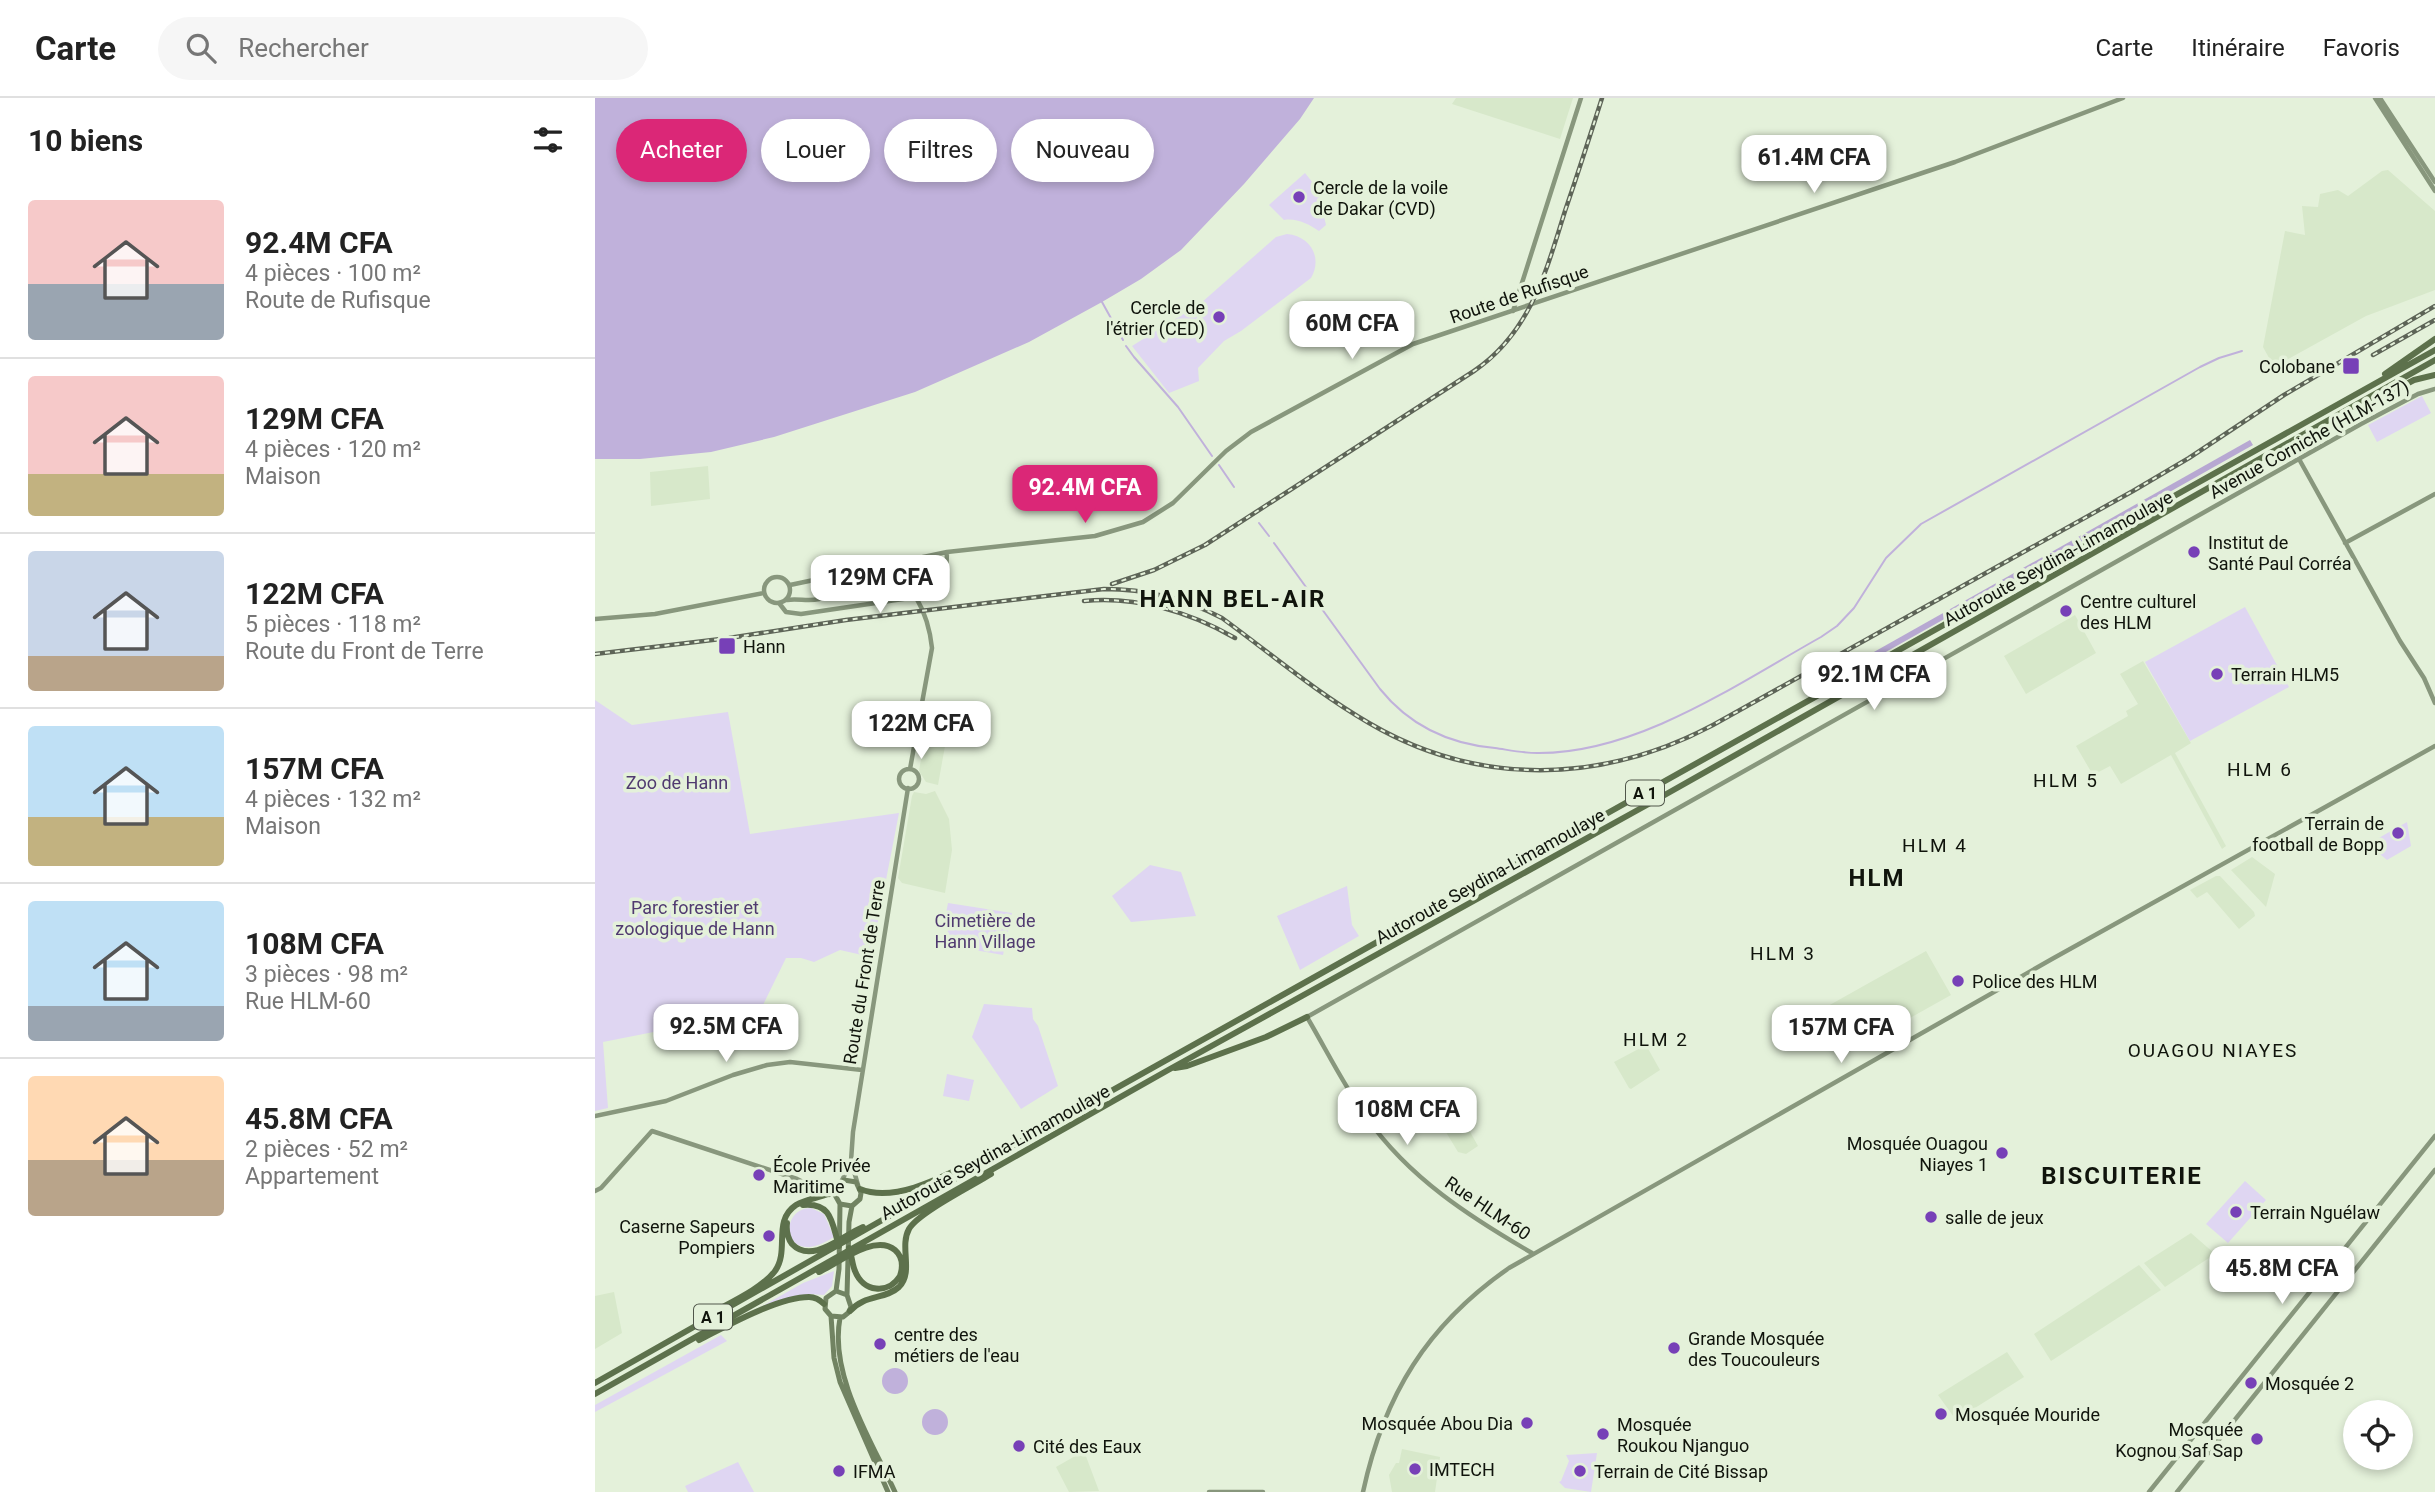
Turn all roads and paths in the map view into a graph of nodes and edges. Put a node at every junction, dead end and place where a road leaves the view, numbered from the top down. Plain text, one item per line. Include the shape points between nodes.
1 (1581, 98) edge
2 (2123, 98) edge
3 (2378, 98) edge
4 (2435, 182) edge
5 (2435, 191) edge
6 (1513, 311) junction
7 (2435, 339) edge
8 (2435, 350) edge
9 (2435, 360) edge
10 (2435, 375) edge
11 (2366, 389) junction
12 (2435, 389) edge
13 (2314, 430) junction
14 (2299, 459) junction
15 (2435, 494) edge
16 (2346, 543) junction
17 (947, 552) junction
18 (790, 585) junction
19 (791, 592) junction
20 (764, 593) junction
21 (797, 598) junction
22 (787, 600) junction
23 (779, 603) junction
24 (595, 619) edge
25 (2435, 703) edge
26 (2435, 746) edge
27 (909, 769) junction
28 (908, 788) junction
29 (1307, 1017) junction
30 (1170, 1069) junction
31 (862, 1070) junction
32 (595, 1116) edge
33 (2435, 1136) edge
34 (1011, 1147) junction
35 (1015, 1157) junction
36 (851, 1161) junction
37 (2435, 1170) edge
38 (840, 1182) junction
39 (860, 1187) junction
40 (595, 1191) edge
41 (831, 1195) junction
42 (840, 1204) junction
43 (852, 1206) junction
44 (831, 1247) junction
45 (840, 1248) junction
46 (854, 1249) junction
47 (1532, 1253) junction
48 (836, 1291) junction
49 (847, 1294) junction
50 (824, 1304) junction
51 (850, 1311) junction
52 (831, 1317) junction
53 (840, 1318) junction
54 (652, 1351) junction
55 (662, 1356) junction
56 (595, 1383) edge
57 (595, 1394) edge
58 (1365, 1483) junction
59 (888, 1492) edge
60 (895, 1492) edge
61 (1209, 1492) edge
62 (1263, 1492) edge
63 (1363, 1492) edge
64 (2150, 1492) edge
65 (2178, 1492) edge

1 - 6 street
2 - 6 street, Route de Rufisque via 1955,162
3 - 4 street
3 - 5 street
6 - 17 street, Route de Rufisque via 1413,344 1251,432 1173,503 1143,522 1069,541
7 - 11 highway
8 - 11 highway, Autoroute Seydina-Limamoulaye / A 1
9 - 13 highway, Autoroute Seydina-Limamoulaye / A 1
10 - 13 highway via 2414,380
11 - 34 highway, Autoroute Seydina-Limamoulaye / A 1
12 - 14 street, Avenue Corniche (HLM-137)
13 - 30 highway, Autoroute Seydina-Limamoulaye / A 1
14 - 16 street
14 - 29 street, Avenue Corniche (HLM-137)
15 - 16 street
16 - 25 street
17 - 18 street, Route de Rufisque
17 - 23 street via 945,579 930,595 801,614 786,611
18 - 19 street
18 - 20 street, Route de Rufisque via 775,577 765,584
19 - 21 street
19 - 22 street
20 - 23 street
20 - 24 street, Route de Rufisque via 655,614
21 - 22 street, Route du Front de Terre
21 - 27 street, Route du Front de Terre via 815,600 875,576 898,580 914,594 932,648
22 - 23 street
26 - 47 street
27 - 28 street, Route du Front de Terre via 918,780
27 - 28 street, Route du Front de Terre via 899,778
28 - 31 street, Route du Front de Terre
29 - 30 highway via 1266,1037
29 - 47 street, Rue HLM-60 via 1355,1101 1397,1155 1426,1183
30 - 35 highway, Autoroute Seydina-Limamoulaye / A 1
31 - 32 street via 803,1062 767,1065 666,1101
31 - 36 street, Route du Front de Terre
33 - 64 street
34 - 39 highway via 908,1189 880,1193
34 - 44 highway, Autoroute Seydina-Limamoulaye / A 1
35 - 46 highway, Autoroute Seydina-Limamoulaye / A 1
35 - 51 highway via 913,1223 904,1242 902,1282 894,1290 862,1300
36 - 38 street
36 - 39 street
37 - 65 street
38 - 39 main road via 848,1180
38 - 41 main road
39 - 43 main road via 860,1199
40 - 41 street via 652,1131 797,1179
41 - 42 main road
41 - 54 highway via 798,1204 789,1212 783,1223 780,1262 770,1276
42 - 43 main road
42 - 45 main road
43 - 46 main road via 849,1222
44 - 45 highway via 806,1251 795,1246 787,1233 790,1216 803,1206 822,1208 832,1220
44 - 54 highway, Autoroute Seydina-Limamoulaye / A 1
45 - 48 main road
46 - 46 highway via 877,1244 890,1247 900,1256 900,1276 887,1288 867,1286 856,1273
46 - 49 main road
46 - 55 highway, Autoroute Seydina-Limamoulaye / A 1
47 - 58 street via 1473,1294 1430,1339 1395,1397
48 - 49 main road
48 - 50 main road
49 - 51 main road
50 - 52 main road
50 - 55 highway via 809,1297 782,1303
51 - 53 main road
52 - 53 main road
52 - 59 main road via 840,1382
53 - 60 main road via 843,1376
54 - 56 highway, Autoroute Seydina-Limamoulaye / A 1
55 - 57 highway, Autoroute Seydina-Limamoulaye / A 1
58 - 63 street
58 - 63 street
61 - 62 street

